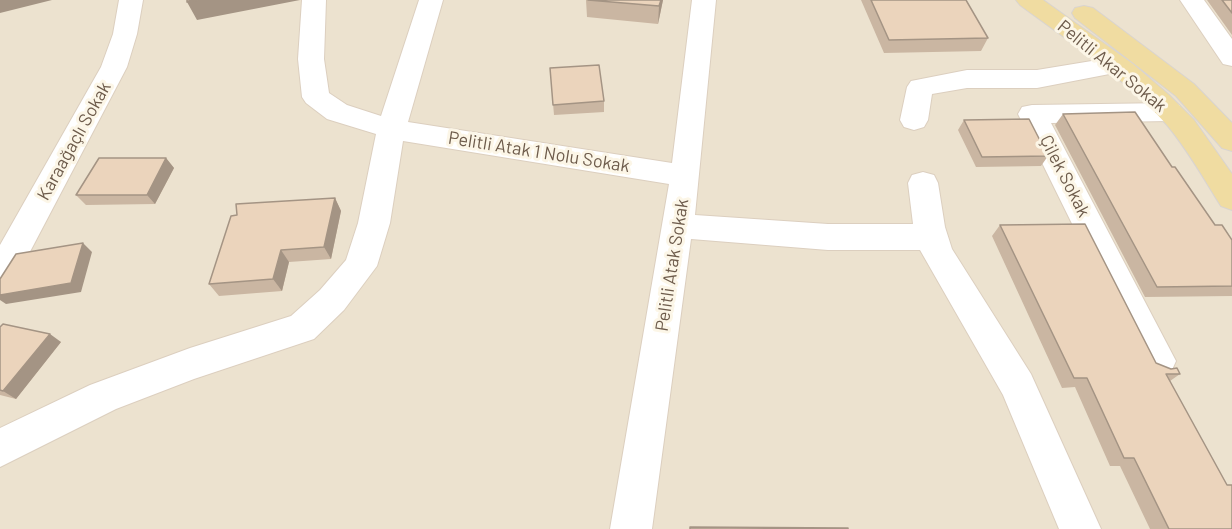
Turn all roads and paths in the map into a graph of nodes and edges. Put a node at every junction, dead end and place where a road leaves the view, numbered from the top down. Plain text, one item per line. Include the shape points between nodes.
1 (131, 0) edge
2 (314, 0) edge
3 (431, 0) edge
4 (704, 0) edge
5 (1028, 0) edge
6 (1066, 0) edge
7 (1200, 9) edge
8 (1232, 19) edge
9 (1232, 58) edge
10 (1116, 65) junction
11 (1169, 112) junction
12 (914, 120) dead end
13 (392, 129) junction
14 (1232, 141) edge
15 (686, 176) junction
16 (923, 183) dead end
17 (1232, 198) edge
18 (678, 224) junction
19 (932, 237) junction
20 (0, 276) edge
21 (1158, 361) edge
22 (0, 448) edge
23 (631, 529) edge
24 (1080, 529) edge

1 - 20 street, Karaağaçlı Sokak via 114,67
2 - 13 street, Pelitli Atak 1 Nolu Sokak via 311,58 316,97 337,112
3 - 13 street
4 - 15 street, Pelitli Atak Sokak
5 - 10 main road, Pelitli Akar Sokak
6 - 14 main road, Pelitli Akar Sokak via 1177,83
7 - 8 street
7 - 9 street
10 - 11 main road, Pelitli Akar Sokak
10 - 12 street via 1037,79 967,79 920,87
11 - 17 main road, Pelitli Akar Sokak
11 - 21 street, Çilek Sokak via 1032,114
13 - 15 street, Pelitli Atak 1 Nolu Sokak
13 - 22 street via 374,223 360,266 302,328 103,397
15 - 18 street, Pelitli Atak Sokak
16 - 19 street
18 - 19 street via 828,237
18 - 23 street, Pelitli Atak Sokak
19 - 24 street via 1017,386

